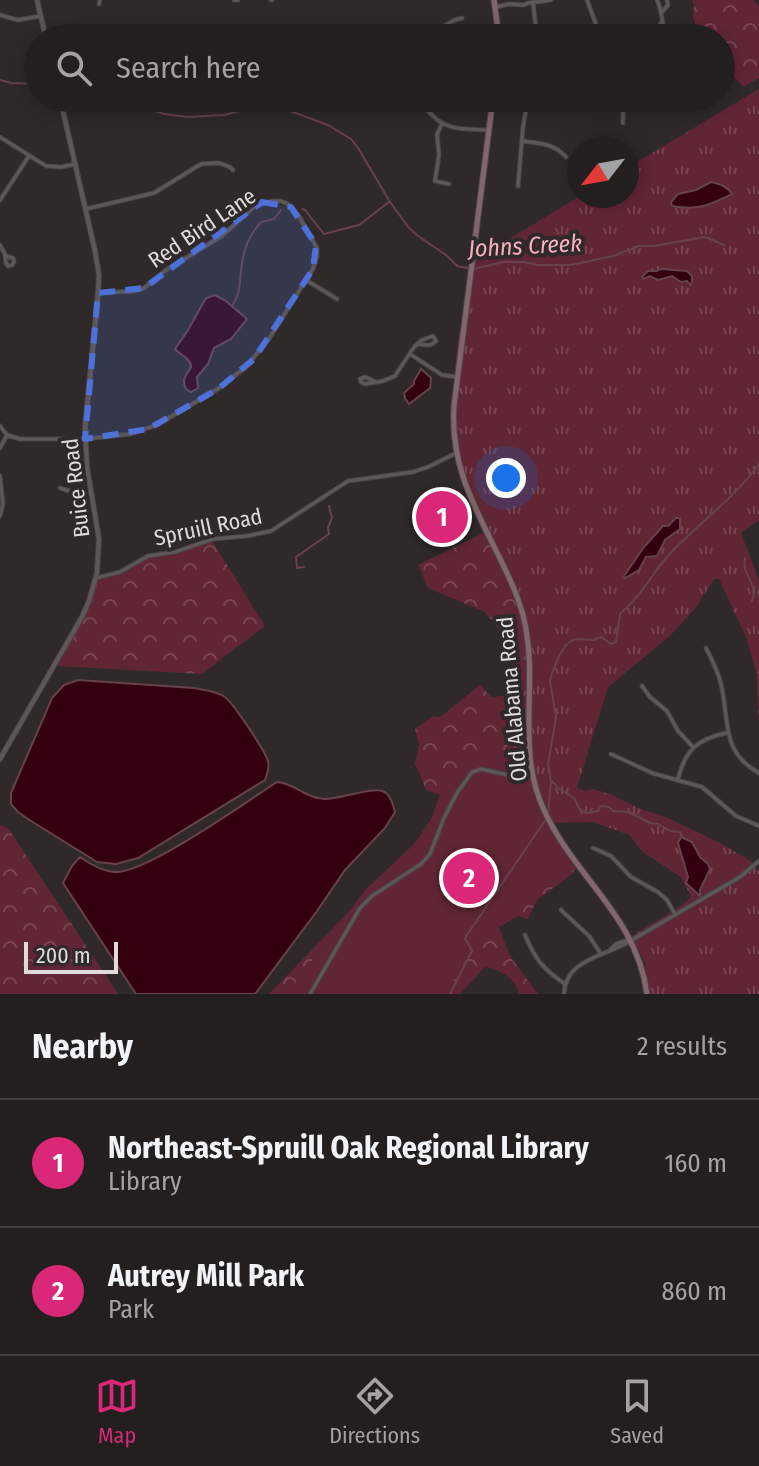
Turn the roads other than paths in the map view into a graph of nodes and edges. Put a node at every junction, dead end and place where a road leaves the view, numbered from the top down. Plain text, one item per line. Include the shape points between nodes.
1 (37, 0) edge
2 (504, 0) edge
3 (551, 0) edge
4 (587, 0) edge
5 (657, 0) edge
6 (667, 0) edge
7 (530, 1) edge
8 (495, 3) edge
9 (661, 13) junction
10 (0, 15) edge
11 (41, 16) junction
12 (462, 18) dead end
13 (662, 21) junction
14 (43, 24) edge
15 (451, 24) edge
16 (497, 24) edge
17 (534, 24) edge
18 (596, 24) edge
19 (660, 24) edge
20 (663, 24) edge
21 (63, 112) edge
22 (428, 112) edge
23 (491, 112) edge
24 (526, 112) edge
25 (623, 112) edge
26 (623, 123) dead end
27 (442, 124) junction
28 (489, 130) junction
29 (0, 137) edge
30 (522, 141) junction
31 (29, 156) junction
32 (566, 157) dead end
33 (76, 164) junction
34 (227, 173) dead end
35 (449, 184) dead end
36 (518, 186) dead end
37 (0, 200) edge
38 (86, 209) junction
39 (0, 245) edge
40 (6, 256) dead end
41 (306, 280) junction
42 (98, 293) junction
43 (337, 299) dead end
44 (417, 344) dead end
45 (410, 354) junction
46 (457, 377) junction
47 (374, 381) dead end
48 (0, 426) edge
49 (7, 435) junction
50 (85, 439) junction
51 (0, 448) edge
52 (456, 453) junction
53 (0, 476) edge
54 (60, 488) dead end
55 (91, 493) junction
56 (0, 516) edge
57 (96, 578) junction
58 (706, 648) dead end
59 (642, 686) dead end
60 (727, 733) junction
61 (693, 747) junction
62 (611, 754) dead end
63 (0, 759) edge
64 (530, 766) junction
65 (759, 773) edge
66 (678, 779) junction
67 (759, 826) edge
68 (593, 848) dead end
69 (759, 862) edge
70 (561, 910) dead end
71 (675, 914) junction
72 (525, 935) dead end
73 (631, 940) junction
74 (601, 954) junction
75 (565, 984) junction
76 (310, 994) edge
77 (564, 994) edge
78 (647, 994) edge

1 - 11 street
2 - 8 street
3 - 7 street
4 - 18 street
5 - 9 street
6 - 9 street
7 - 8 street
7 - 17 street
8 - 16 main road
9 - 13 street
10 - 11 street via 18,20
11 - 14 street
12 - 15 street
13 - 19 street
13 - 20 street
21 - 33 street, Buice Road
22 - 27 street
23 - 28 main road, Old Alabama Road
24 - 30 street
25 - 26 street
27 - 28 street
27 - 35 street via 435,181
28 - 46 main road, Old Alabama Road
29 - 31 street
30 - 32 street via 546,144
30 - 36 street
31 - 33 street via 51,167
31 - 37 street
33 - 38 street, Buice Road
34 - 38 street via 232,169 219,163 201,164 154,193
38 - 42 street, Buice Road
39 - 40 street
41 - 42 street, Red Bird Lane via 316,262 316,245 291,207 272,201 255,206 222,236 144,288
41 - 43 street
41 - 50 street, Red Bird Lane via 263,348 227,382 148,429
42 - 50 street, Buice Road
44 - 45 street
45 - 46 street via 441,374
45 - 47 street via 395,376
46 - 52 main road, Old Alabama Road
48 - 49 street
49 - 50 street, Red Bird Lane
49 - 51 street
50 - 55 street, Buice Road
52 - 57 street, Spruill Road via 413,472 342,484 271,531 148,556
52 - 64 main road, Old Alabama Road via 466,488 526,624
53 - 56 street
54 - 55 street
55 - 57 street, Buice Road via 99,539
57 - 63 street, Buice Road via 82,617
58 - 60 street via 721,684
59 - 61 street
60 - 61 street
60 - 65 street via 738,756
61 - 66 street
62 - 66 street
64 - 73 main road, Old Alabama Road via 551,825
64 - 76 street via 508,775 472,772 430,854 366,901
66 - 67 street via 702,787 736,816
68 - 71 street via 658,892
69 - 71 street
70 - 74 street
71 - 73 street
72 - 75 street via 545,970
73 - 74 street
73 - 78 main road, Old Alabama Road
74 - 75 street via 576,967
75 - 77 street

